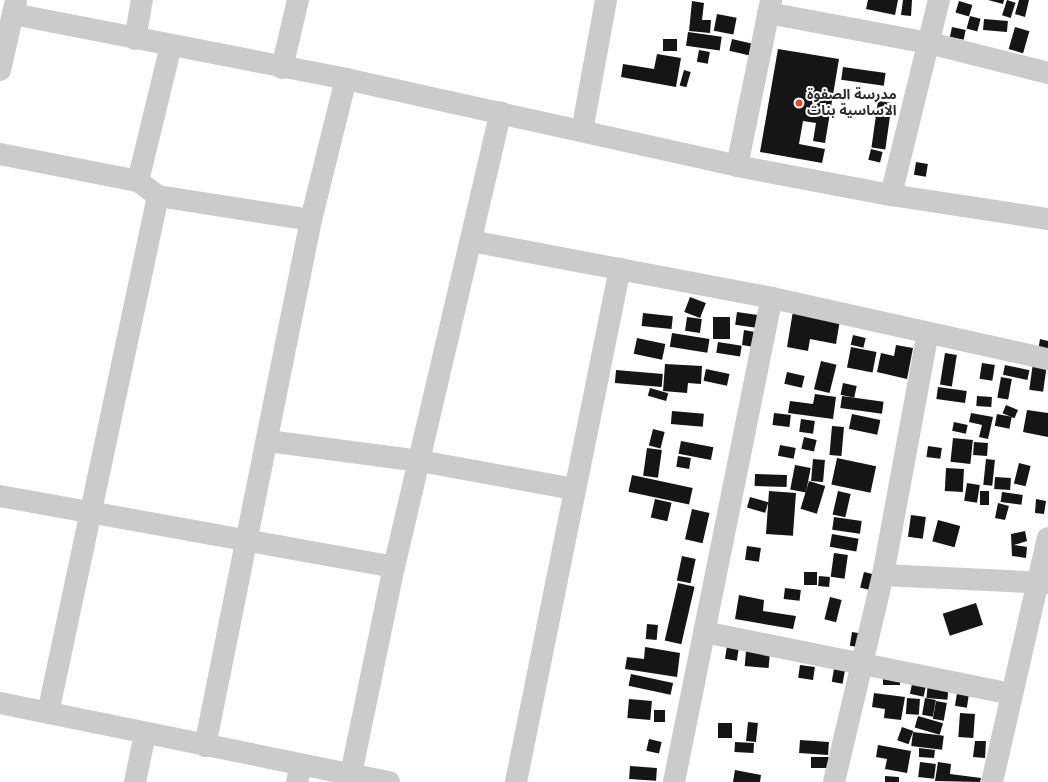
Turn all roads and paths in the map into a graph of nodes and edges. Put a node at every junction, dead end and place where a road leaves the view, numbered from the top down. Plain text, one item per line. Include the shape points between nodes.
1 (142, 0) edge
2 (298, 0) edge
3 (606, 0) edge
4 (938, 0) edge
5 (14, 7) edge
6 (769, 7) edge
7 (135, 39) junction
8 (929, 43) junction
9 (171, 46) junction
10 (282, 68) junction
11 (0, 70) edge
12 (1048, 73) edge
13 (346, 79) junction
14 (501, 112) junction
15 (582, 131) junction
16 (0, 154) edge
17 (737, 166) junction
18 (138, 181) junction
19 (891, 195) junction
20 (158, 196) junction
21 (1048, 219) edge
22 (312, 220) junction
23 (471, 241) junction
24 (620, 268) junction
25 (772, 298) junction
26 (928, 333) junction
27 (1048, 359) edge
28 (268, 441) junction
29 (420, 461) junction
30 (574, 489) junction
31 (0, 496) edge
32 (91, 510) junction
33 (248, 538) junction
34 (1048, 538) edge
35 (394, 567) junction
36 (883, 575) junction
37 (1043, 582) edge
38 (704, 632) junction
39 (863, 662) junction
40 (1012, 694) junction
41 (0, 703) edge
42 (48, 713) junction
43 (145, 734) junction
44 (205, 746) junction
45 (299, 773) edge
46 (351, 774) junction
47 (135, 782) edge
48 (389, 782) edge
49 (516, 782) edge
50 (674, 782) edge
51 (834, 782) edge
52 (992, 782) edge

1 - 7 street
2 - 10 street
3 - 15 street
4 - 8 street
5 - 7 street
5 - 11 street
6 - 8 street
6 - 17 street
7 - 9 street
8 - 12 street
8 - 19 street
9 - 10 street
9 - 18 street
10 - 13 street
13 - 14 street
13 - 22 street
14 - 15 street
14 - 23 street
15 - 17 street
16 - 18 street
17 - 19 street
18 - 20 street
19 - 21 street
20 - 22 street
20 - 32 street
22 - 28 street
23 - 24 street
23 - 29 street
24 - 25 street
24 - 30 street
25 - 26 street
25 - 38 street
26 - 27 street
26 - 36 street
28 - 29 street
28 - 33 street
29 - 30 street
29 - 35 street
30 - 49 street
31 - 32 street
32 - 33 street
32 - 42 street
33 - 35 street
33 - 44 street
34 - 37 street
35 - 46 street
36 - 37 street
36 - 39 street
37 - 40 street
38 - 39 street
38 - 50 street
39 - 40 street
39 - 51 street
40 - 52 street
41 - 42 street
42 - 43 street
43 - 44 street
43 - 47 street
44 - 45 street
45 - 46 street
46 - 48 street

